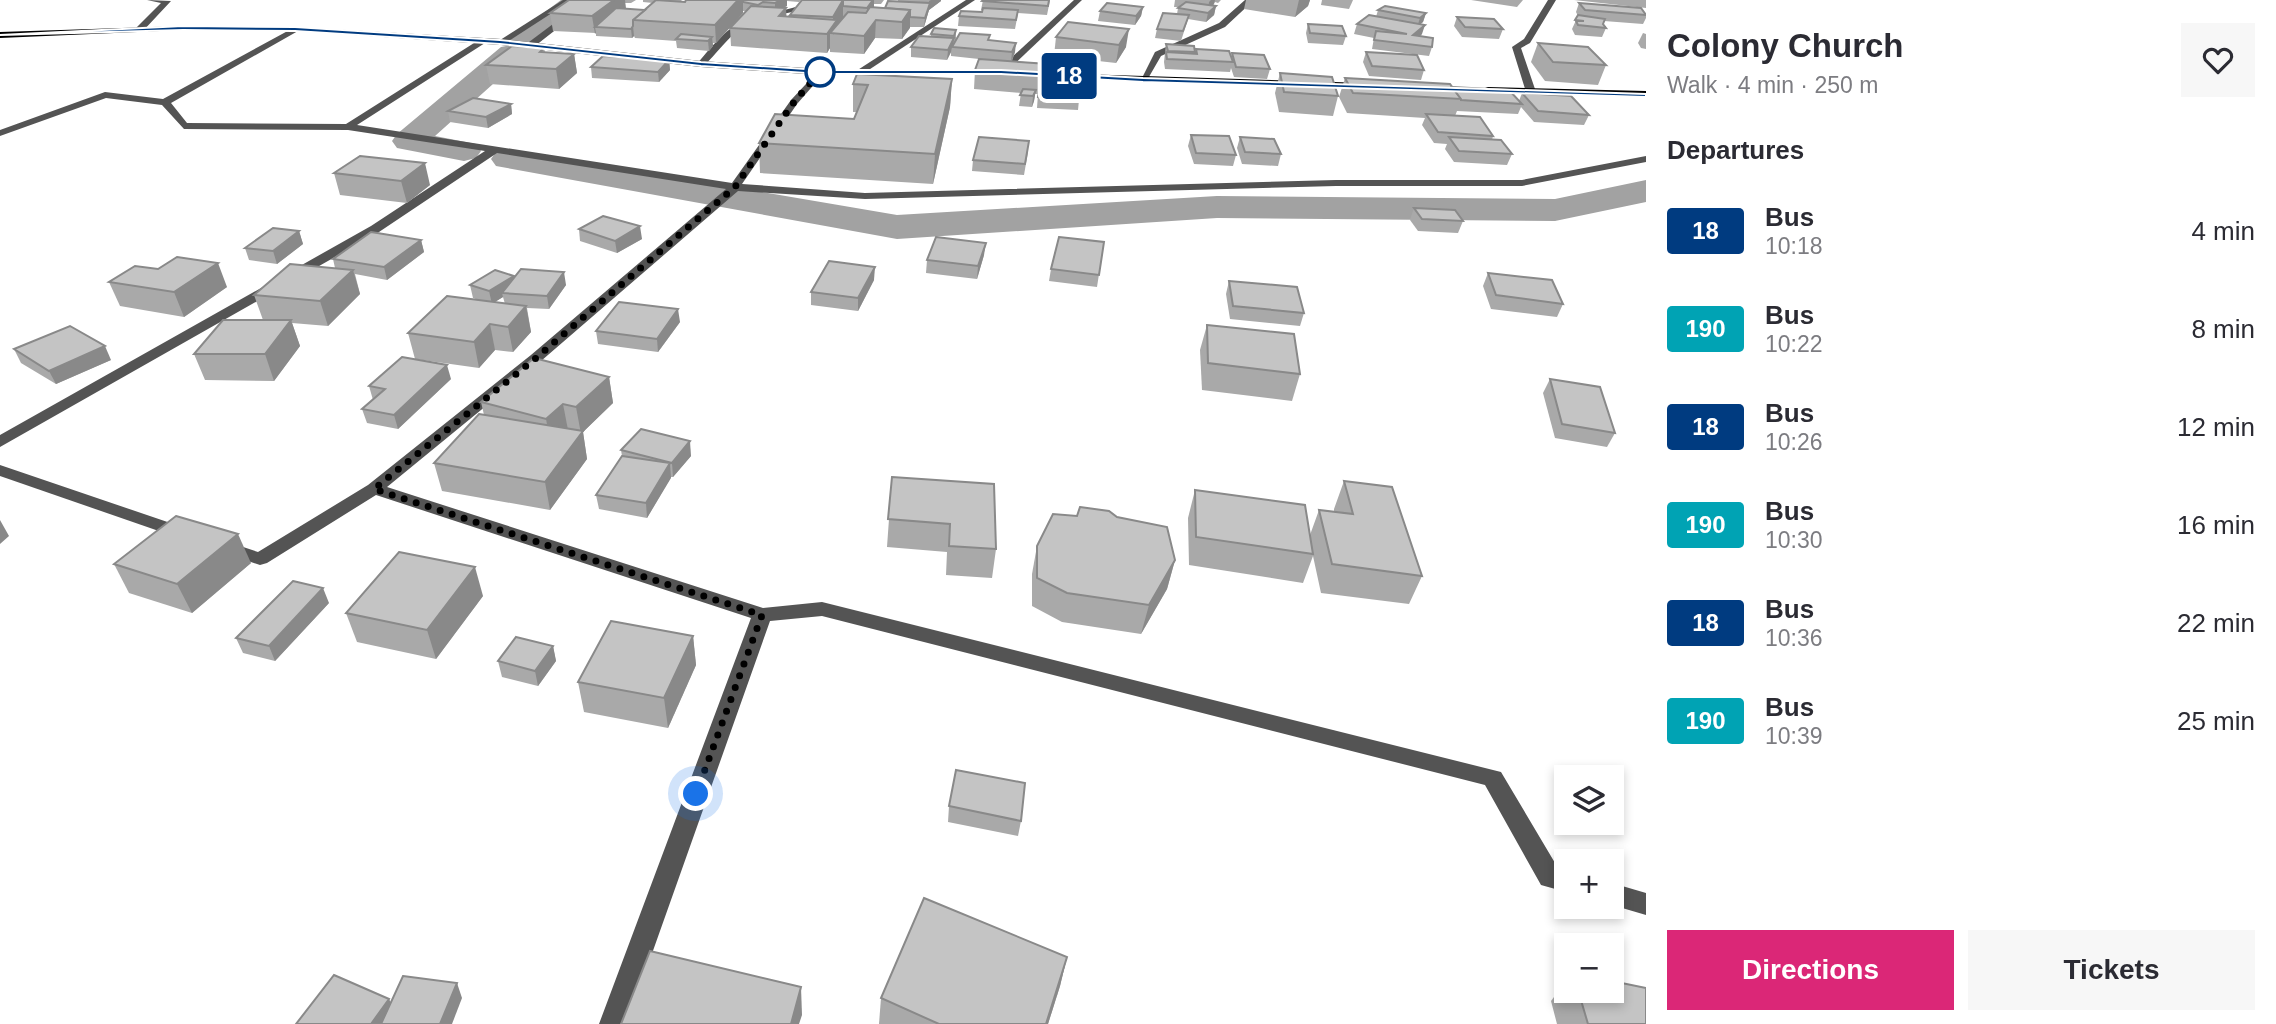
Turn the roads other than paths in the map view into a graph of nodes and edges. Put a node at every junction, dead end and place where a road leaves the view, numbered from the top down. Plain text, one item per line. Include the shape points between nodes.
1 (151, 0) edge
2 (568, 0) edge
3 (590, 0) edge
4 (814, 0) edge
5 (971, 0) edge
6 (1078, 0) edge
7 (1250, 0) edge
8 (1552, 0) edge
9 (168, 1) edge
10 (295, 29) junction
11 (139, 30) junction
12 (0, 35) edge
13 (482, 41) junction
14 (500, 42) junction
15 (528, 47) junction
16 (701, 64) junction
17 (820, 72) junction
18 (1001, 72) junction
19 (858, 73) junction
20 (1014, 73) edge
21 (1040, 74) edge
22 (1143, 80) junction
23 (1371, 86) edge
24 (1478, 90) edge
25 (1531, 92) junction
26 (1646, 94) edge
27 (164, 102) junction
28 (352, 128) junction
29 (0, 133) edge
30 (496, 149) junction
31 (1646, 159) edge
32 (735, 187) junction
33 (0, 442) edge
34 (0, 470) edge
35 (374, 489) junction
36 (762, 615) junction
37 (1554, 878) edge
38 (1624, 898) edge
39 (1646, 904) edge
40 (613, 1024) edge

1 - 9 street
2 - 14 street
3 - 15 street
4 - 16 street via 794,11 749,19
5 - 19 street
6 - 18 street
7 - 22 street via 1222,24 1158,54
8 - 25 street via 1527,41 1516,47
9 - 11 street
10 - 11 main road
10 - 13 main road
10 - 27 street
11 - 12 main road
13 - 14 main road
13 - 28 street
14 - 15 main road
15 - 16 main road
16 - 17 main road
17 - 19 main road
17 - 32 street
18 - 19 main road
18 - 20 main road
21 - 22 main road
22 - 23 main road
24 - 25 main road
25 - 26 main road
27 - 28 street via 184,126
27 - 29 street via 104,94
28 - 30 street
30 - 32 street
30 - 33 street via 375,229
31 - 32 street via 1522,183 1336,183 865,196
32 - 35 street
34 - 35 street via 260,559
35 - 36 street
36 - 37 street via 822,609 1493,778
36 - 40 street
38 - 39 street

